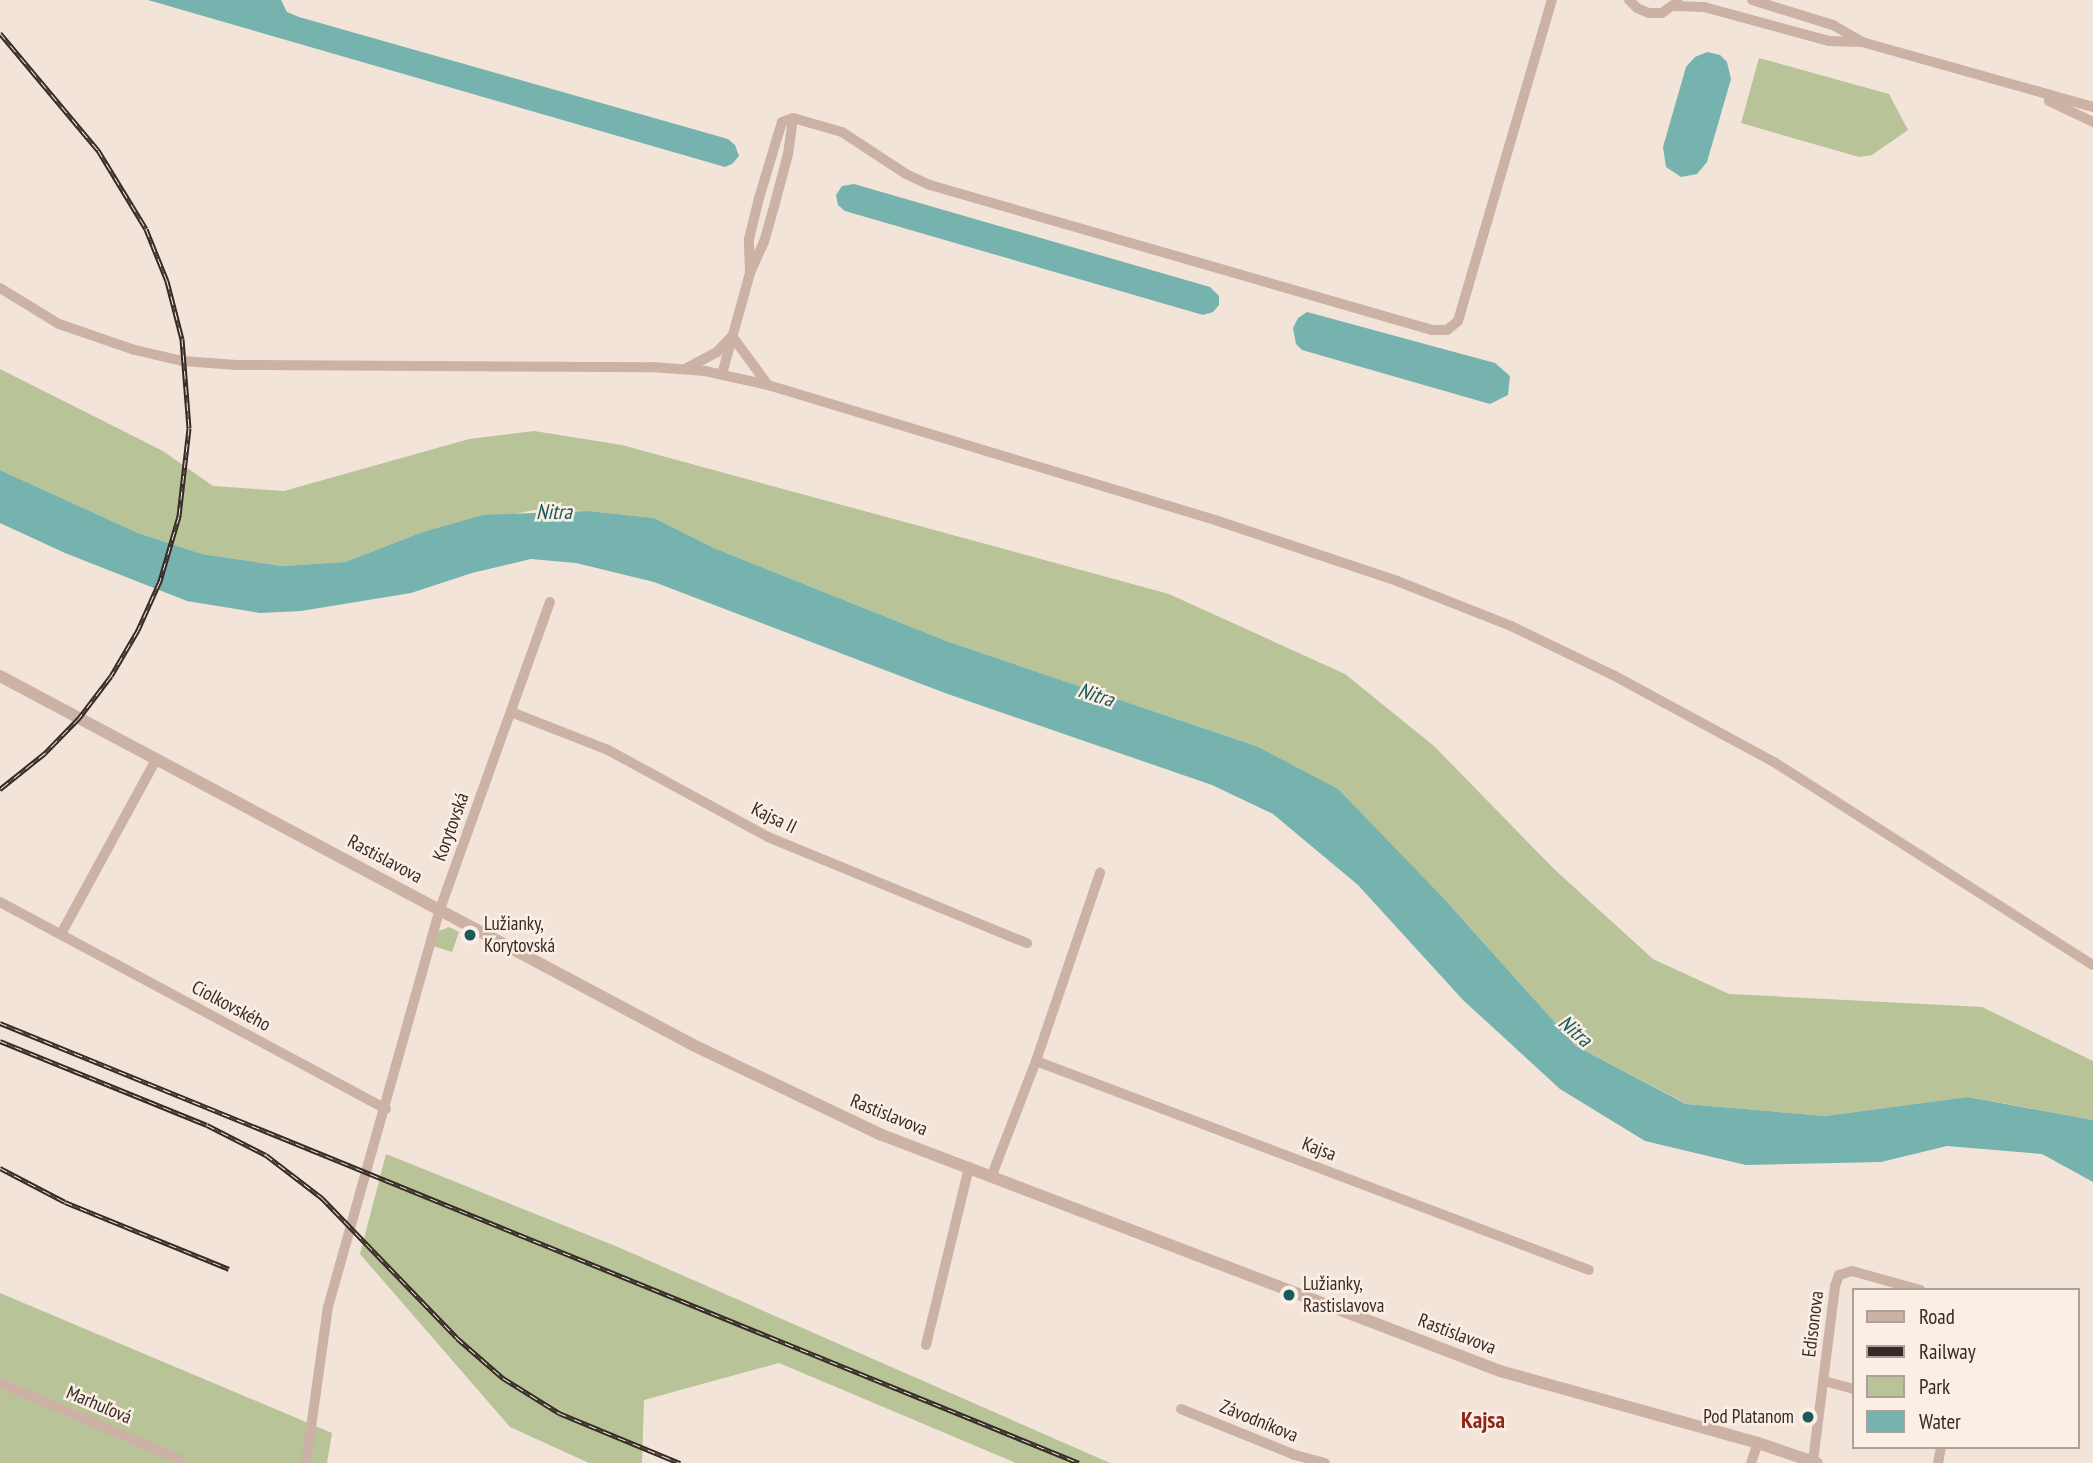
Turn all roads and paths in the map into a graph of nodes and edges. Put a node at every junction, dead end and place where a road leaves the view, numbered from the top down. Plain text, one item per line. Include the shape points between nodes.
1 (1552, 0) edge
2 (1629, 0) edge
3 (1752, 0) edge
4 (1677, 3) edge
5 (1862, 42) junction
6 (2021, 89) junction
7 (2093, 107) edge
8 (793, 118) junction
9 (2093, 122) edge
10 (750, 272) junction
11 (0, 288) edge
12 (732, 336) junction
13 (686, 369) junction
14 (722, 374) junction
15 (768, 385) junction
16 (550, 602) dead end
17 (0, 676) edge
18 (511, 712) junction
19 (156, 760) junction
20 (1100, 873) dead end
21 (0, 902) edge
22 (440, 909) junction
23 (61, 934) junction
24 (1027, 943) dead end
25 (2093, 965) edge
26 (1037, 1060) junction
27 (386, 1109) junction
28 (969, 1167) junction
29 (992, 1175) junction
30 (1589, 1270) dead end
31 (1913, 1288) edge
32 (926, 1345) dead end
33 (1824, 1381) junction
34 (0, 1383) edge
35 (1852, 1389) edge
36 (1181, 1409) dead end
37 (1758, 1443) junction
38 (1815, 1462) edge
39 (182, 1463) edge
40 (306, 1463) edge
41 (1325, 1463) edge
42 (1751, 1463) edge

1 - 8 street via 1458,321 1447,330 1432,330 930,185 842,132
2 - 4 street via 1649,13 1662,13
3 - 5 street via 1833,25
4 - 5 street via 1829,41
5 - 6 street
6 - 7 street
6 - 9 street
8 - 10 street via 764,242
8 - 10 street via 782,122 759,198 749,239
10 - 12 street
11 - 13 street via 58,324 182,361
12 - 13 street via 717,352
12 - 14 street
12 - 15 street
13 - 14 street
14 - 15 street
15 - 25 street via 1221,522 1397,581 1511,626 1774,762
16 - 18 street, Korytovská
17 - 19 street, Rastislavova
18 - 22 street, Korytovská
18 - 24 street, Kajsa II via 608,750 768,837
19 - 22 street, Rastislavova
19 - 23 street
20 - 26 street
21 - 23 street, Ciolkovského
22 - 27 street, Korytovská
22 - 28 street, Rastislavova via 782,1090 882,1135
23 - 27 street, Ciolkovského
26 - 29 street
26 - 30 street, Kajsa
27 - 40 street, Korytovská via 328,1307
28 - 29 street, Rastislavova
28 - 32 street
29 - 37 street, Rastislavova via 1500,1371
31 - 33 street, Edisonova via 1852,1271 1839,1275
33 - 35 street
33 - 38 street, Edisonova
34 - 39 street, Marhuľová
36 - 41 street, Závodníkova
37 - 38 street, Rastislavova
37 - 42 street

